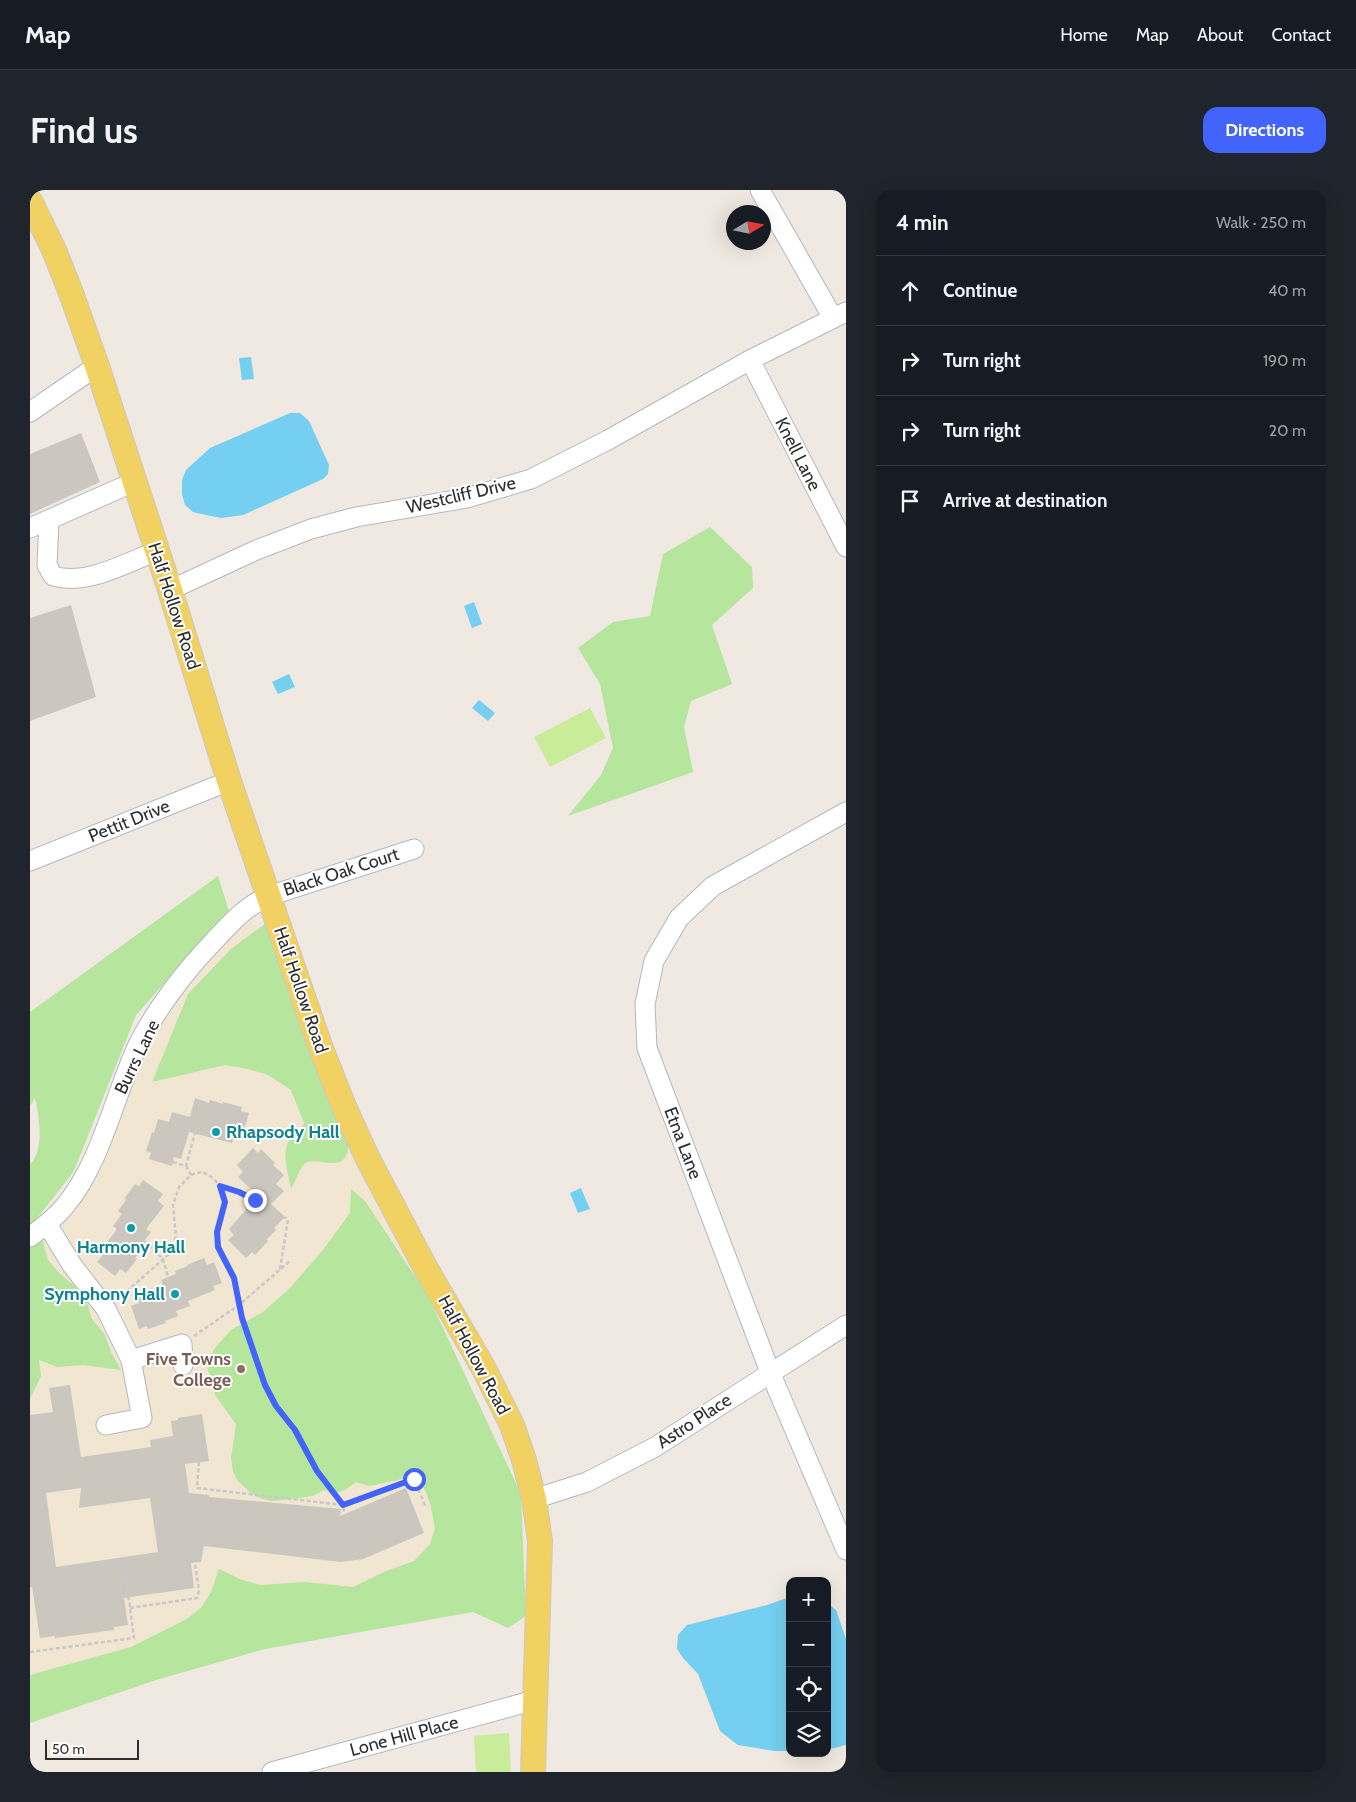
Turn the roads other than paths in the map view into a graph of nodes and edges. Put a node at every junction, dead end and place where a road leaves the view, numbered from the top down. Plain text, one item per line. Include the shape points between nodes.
1 (760, 190) edge
2 (30, 201) edge
3 (839, 315) edge
4 (750, 360) junction
5 (97, 366) junction
6 (30, 412) edge
7 (134, 482) junction
8 (49, 520) junction
9 (30, 528) edge
10 (846, 547) edge
11 (157, 551) junction
12 (170, 590) junction
13 (229, 781) junction
14 (846, 812) edge
15 (414, 849) dead end
16 (30, 861) edge
17 (268, 896) junction
18 (47, 1224) junction
19 (30, 1237) edge
20 (846, 1325) edge
21 (131, 1360) junction
22 (183, 1365) dead end
23 (770, 1372) junction
24 (106, 1425) dead end
25 (534, 1499) junction
26 (846, 1550) edge
27 (535, 1700) junction
28 (272, 1772) edge
29 (533, 1772) edge

1 - 3 street
2 - 5 main road, Half Hollow Road via 54,250
3 - 4 street, Westcliff Drive
4 - 10 street, Knell Lane
4 - 12 street, Westcliff Drive via 531,479 467,498 356,517 311,529
5 - 6 street
5 - 7 main road, Half Hollow Road
7 - 8 street
7 - 11 main road, Half Hollow Road
8 - 9 street
8 - 11 street via 47,565 53,576 62,579 87,578
11 - 12 main road, Half Hollow Road
12 - 13 main road, Half Hollow Road
13 - 16 street, Pettit Drive
13 - 17 main road, Half Hollow Road
14 - 23 street, Etna Lane via 714,886 679,918 654,962 645,1004 647,1048
15 - 17 street, Black Oak Court
17 - 18 street, Burrs Lane via 246,908 192,964 154,1018 138,1045 84,1176 64,1208
17 - 25 main road, Half Hollow Road via 345,1109 425,1267 484,1367 512,1425
18 - 19 street, Burrs Lane
18 - 21 street via 72,1265 106,1309
20 - 23 street, Astro Place
21 - 22 street via 182,1344
21 - 24 street via 142,1418
23 - 25 street, Astro Place via 655,1447 587,1482
23 - 26 street, Etna Lane
25 - 27 main road, Half Hollow Road via 540,1556
27 - 28 street, Lone Hill Place
27 - 29 main road, Half Hollow Road

